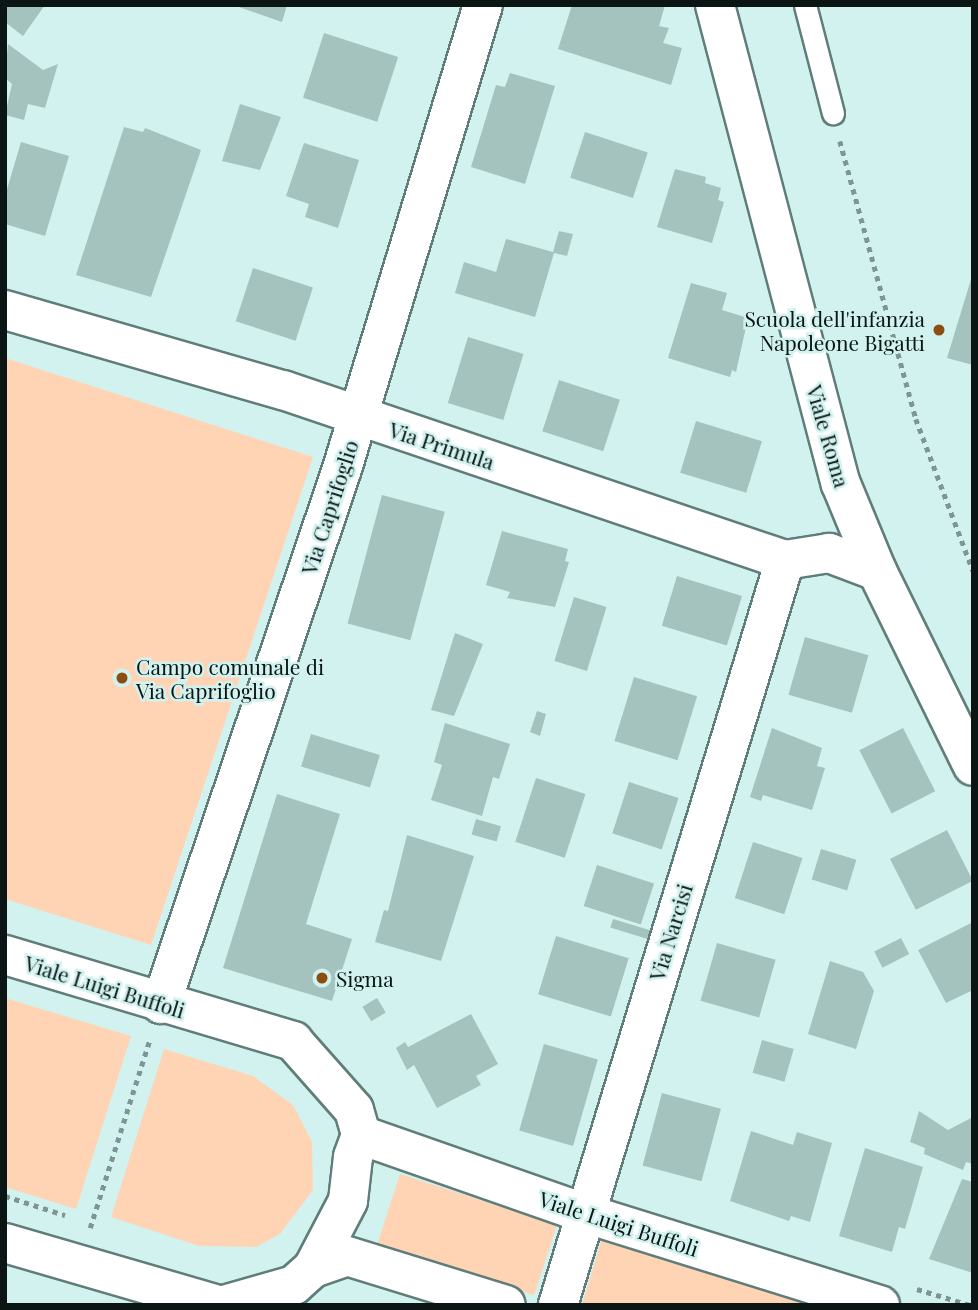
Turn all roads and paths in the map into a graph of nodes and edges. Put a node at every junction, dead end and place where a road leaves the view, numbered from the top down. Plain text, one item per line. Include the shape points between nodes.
1 (483, 5) edge
2 (715, 5) edge
3 (805, 5) edge
4 (832, 113) joint
5 (5, 310) edge
6 (358, 417) junction
7 (785, 560) junction
8 (877, 571) junction
9 (973, 571) edge
10 (973, 766) edge
11 (5, 955) edge
12 (153, 1028) junction
13 (361, 1135) junction
14 (5, 1196) edge
15 (587, 1214) junction
16 (92, 1224) junction
17 (104, 1228) dead end
18 (5, 1243) edge
19 (80, 1265) junction
20 (313, 1268) junction
21 (218, 1305) edge
22 (224, 1305) edge
23 (506, 1305) edge
24 (558, 1305) edge
25 (880, 1305) edge

1 - 6 street, Via Caprifoglio
2 - 8 street, Viale Roma via 841,484
3 - 4 lane
4 - 9 path via 916,419
5 - 6 street, Via Primula via 283,390
6 - 7 street, Via Primula
6 - 12 street, Via Caprifoglio
7 - 8 street, Via Primula via 828,553
7 - 15 street, Via Narcisi
8 - 10 street, Viale Roma
11 - 12 street, Viale Luigi Buffoli
12 - 13 street, Viale Luigi Buffoli via 293,1041 354,1110
12 - 16 path
13 - 15 street, Viale Luigi Buffoli
13 - 20 street via 353,1157 348,1201
14 - 16 path
15 - 24 street, Via Narcisi
15 - 25 street, Viale Luigi Buffoli
16 - 17 path
16 - 19 path
18 - 19 street
19 - 21 street
20 - 22 street via 293,1285
20 - 23 street via 347,1256

